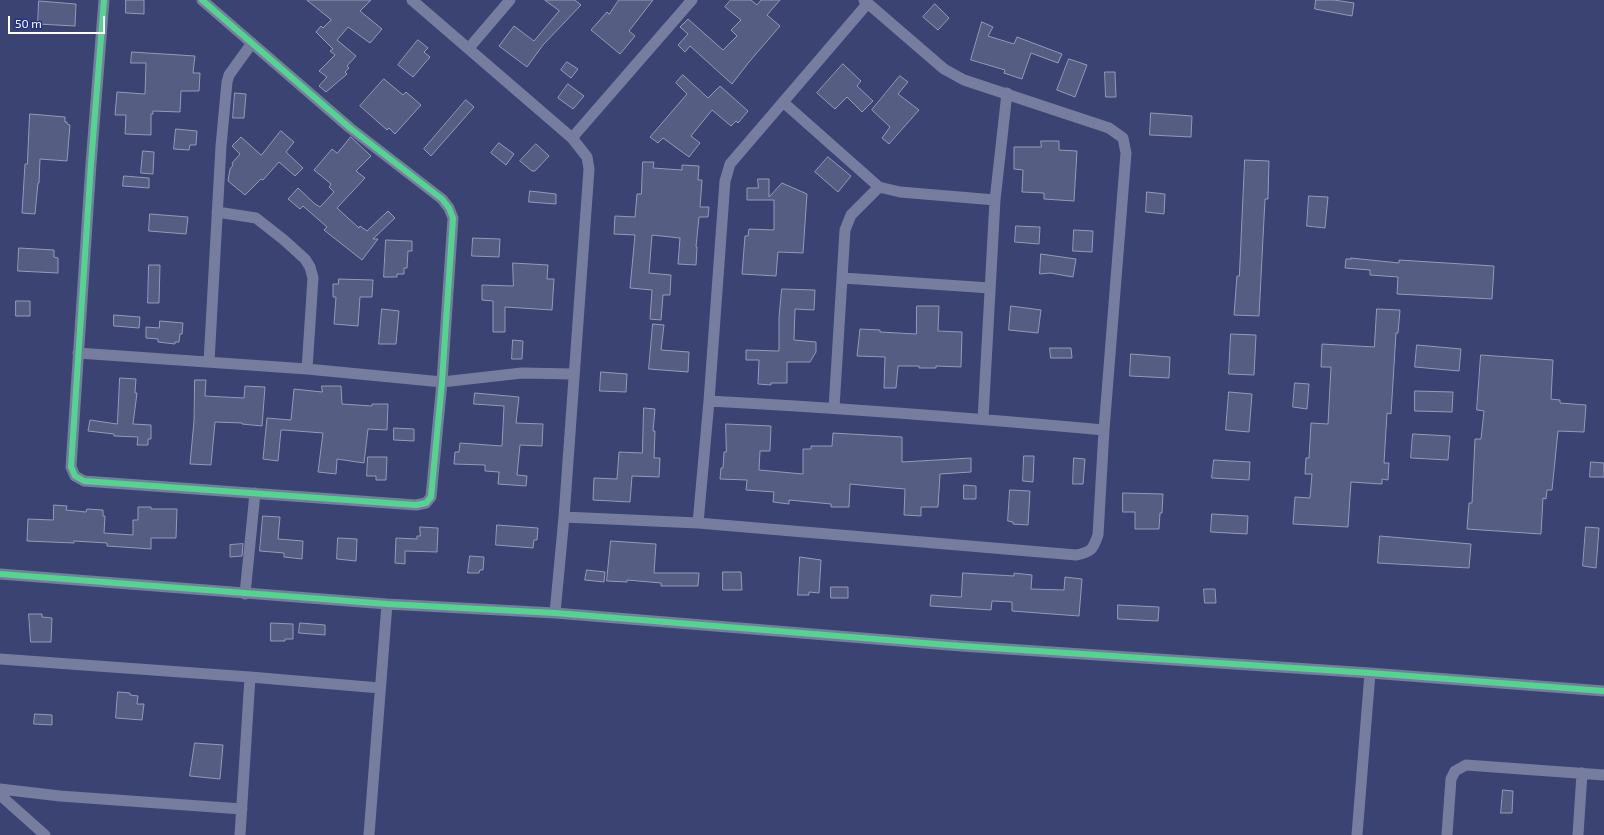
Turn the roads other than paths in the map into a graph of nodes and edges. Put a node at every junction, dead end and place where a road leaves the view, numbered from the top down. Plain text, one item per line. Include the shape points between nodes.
1 (104, 0) edge
2 (202, 0) edge
3 (412, 0) edge
4 (510, 0) edge
5 (692, 0) edge
6 (866, 2) edge
7 (252, 43) junction
8 (469, 48) junction
9 (1007, 93) junction
10 (783, 102) junction
11 (572, 138) junction
12 (879, 187) junction
13 (995, 200) junction
14 (217, 212) junction
15 (843, 278) junction
16 (990, 288) junction
17 (78, 353) junction
18 (209, 362) junction
19 (308, 369) junction
20 (573, 374) junction
21 (442, 382) junction
22 (709, 401) junction
23 (834, 408) junction
24 (983, 419) junction
25 (1104, 430) junction
26 (256, 493) junction
27 (564, 516) junction
28 (698, 522) junction
29 (0, 574) edge
30 (245, 594) junction
31 (386, 604) junction
32 (555, 613) junction
33 (0, 658) edge
34 (1370, 673) junction
35 (250, 677) junction
36 (380, 688) junction
37 (1604, 691) edge
38 (1582, 773) junction
39 (1604, 775) edge
40 (0, 789) edge
41 (0, 795) edge
42 (242, 809) junction
43 (45, 835) edge
44 (240, 835) edge
45 (369, 835) edge
46 (1357, 835) edge
47 (1447, 835) edge
48 (1578, 835) edge

1 - 17 street
2 - 7 street
3 - 8 street
4 - 8 street
5 - 11 street
6 - 9 street via 944,69 964,80
6 - 10 street
7 - 14 street via 229,75 227,82
7 - 21 street via 350,128 442,199 449,208 453,218
8 - 11 street
9 - 13 street
9 - 25 street via 1108,128 1123,138 1126,153
10 - 12 street
10 - 22 street via 730,164 725,181
11 - 20 street via 582,149 589,170
12 - 13 street via 900,192
12 - 15 street via 852,215 845,230
13 - 16 street
14 - 18 street
14 - 19 street via 256,218 305,259 310,267 313,278
15 - 16 street
15 - 23 street
16 - 24 street
17 - 18 street
17 - 26 street via 71,467 75,476 84,481
18 - 19 street
19 - 21 street
20 - 21 street via 522,373
20 - 27 street
21 - 26 street via 432,497 426,503 416,505
22 - 23 street
22 - 28 street
23 - 24 street
24 - 25 street
25 - 28 street via 1098,535 1094,548 1076,555
26 - 30 street
27 - 28 street
27 - 32 street
29 - 30 street
30 - 31 street
31 - 32 street
31 - 36 street
32 - 34 street via 961,646
33 - 35 street
34 - 37 street
34 - 46 street
35 - 36 street
35 - 42 street
36 - 45 street
38 - 39 street
38 - 47 street via 1466,765 1455,771 1451,779
38 - 48 street
40 - 42 street via 60,796
41 - 43 street
42 - 44 street

